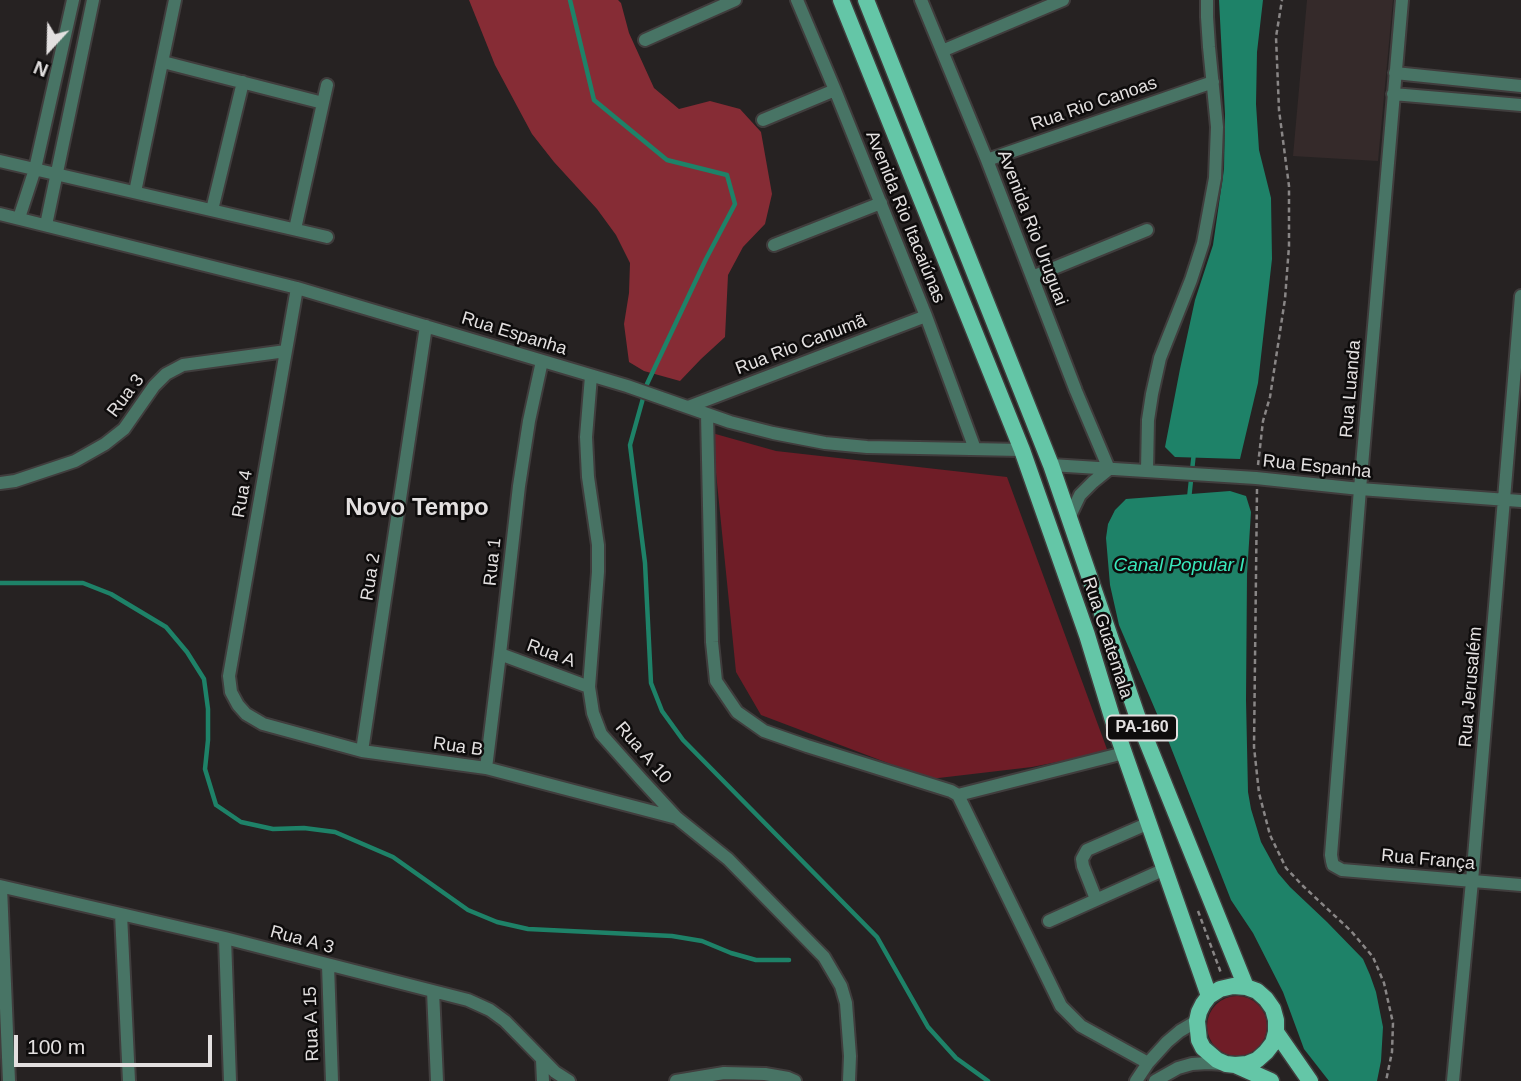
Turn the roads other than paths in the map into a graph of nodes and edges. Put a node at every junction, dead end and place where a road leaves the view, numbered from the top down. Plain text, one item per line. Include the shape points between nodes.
1 (73, 0) edge
2 (93, 0) edge
3 (175, 0) edge
4 (735, 0) edge
5 (797, 0) edge
6 (841, 0) edge
7 (866, 0) edge
8 (921, 0) edge
9 (1063, 0) edge
10 (1207, 0) edge
11 (1402, 0) edge
12 (645, 40) dead end
13 (942, 51) junction
14 (163, 62) junction
15 (1395, 73) junction
16 (243, 82) junction
17 (1213, 82) junction
18 (327, 85) dead end
19 (1521, 86) edge
20 (835, 90) junction
21 (1393, 94) junction
22 (323, 103) junction
23 (1521, 104) edge
24 (762, 120) dead end
25 (987, 160) junction
26 (0, 161) edge
27 (35, 169) junction
28 (55, 173) junction
29 (135, 192) junction
30 (881, 202) junction
31 (212, 210) junction
32 (0, 214) edge
33 (19, 218) junction
34 (46, 225) junction
35 (295, 229) junction
36 (1147, 230) dead end
37 (327, 237) dead end
38 (774, 245) dead end
39 (1032, 277) junction
40 (297, 288) junction
41 (1521, 296) edge
42 (926, 316) junction
43 (426, 326) junction
44 (286, 351) junction
45 (542, 362) junction
46 (591, 376) junction
47 (688, 407) junction
48 (706, 414) junction
49 (975, 449) junction
50 (1022, 450) junction
51 (1051, 465) junction
52 (1109, 469) junction
53 (1147, 470) junction
54 (0, 484) edge
55 (1360, 489) junction
56 (1504, 499) junction
57 (1521, 501) edge
58 (1069, 517) junction
59 (1107, 629) junction
60 (1087, 635) junction
61 (500, 654) junction
62 (589, 687) junction
63 (238, 705) joint
64 (362, 751) junction
65 (1124, 753) junction
66 (486, 768) junction
67 (958, 795) junction
68 (677, 818) junction
69 (1149, 823) junction
70 (1334, 865) joint
71 (1165, 869) junction
72 (1472, 881) junction
73 (1521, 885) edge
74 (1, 887) edge
75 (1096, 900) junction
76 (121, 914) junction
77 (1049, 920) dead end
78 (225, 938) junction
79 (328, 965) junction
80 (1246, 987) junction
81 (433, 991) junction
82 (1209, 996) junction
83 (1197, 1021) junction
84 (1276, 1032) junction
85 (542, 1060) junction
86 (1148, 1063) junction
87 (1231, 1064) junction
88 (751, 1077) edge
89 (9, 1081) edge
90 (130, 1081) edge
91 (230, 1081) edge
92 (332, 1081) edge
93 (437, 1081) edge
94 (543, 1081) edge
95 (569, 1081) edge
96 (676, 1081) edge
97 (795, 1081) edge
98 (849, 1081) edge
99 (1136, 1081) edge
100 (1155, 1081) edge
101 (1271, 1081) edge
102 (1310, 1081) edge
103 (1453, 1081) edge

1 - 27 street
2 - 28 street
3 - 14 street
4 - 12 street
5 - 20 street, Avenida Rio Itacaiúnas
6 - 50 main road, PA-160
7 - 51 main road, PA-160
8 - 13 street, Avenida Rio Uruguai
9 - 13 street
10 - 17 street
11 - 15 street, Rua Luanda
13 - 25 street, Avenida Rio Uruguai
14 - 16 street
14 - 29 street
15 - 19 street
15 - 21 street, Rua Luanda
16 - 22 street
16 - 31 street
17 - 25 street, Rua Rio Canoas
17 - 53 street via 1215,178 1203,243 1160,358 1148,420
18 - 22 street
20 - 24 street
20 - 30 street, Avenida Rio Itacaiúnas
21 - 23 street
21 - 55 street, Rua Luanda
22 - 35 street
25 - 39 street, Avenida Rio Uruguai
26 - 27 street
27 - 28 street
27 - 33 street
28 - 29 street
28 - 34 street
29 - 31 street
30 - 38 street
30 - 42 street, Avenida Rio Itacaiúnas
31 - 35 street
32 - 33 street, Rua Espanha
33 - 34 street, Rua Espanha
34 - 40 street, Rua Espanha
35 - 37 street
36 - 39 street
39 - 52 street, Avenida Rio Uruguai
40 - 43 street, Rua Espanha
40 - 44 street, Rua 4
41 - 56 street, Rua Jerusalém
42 - 47 street, Rua Rio Canumã
42 - 49 street, Avenida Rio Itacaiúnas
43 - 45 street, Rua Espanha
43 - 64 street, Rua 2
44 - 54 street, Rua 3 via 183,365 154,386 124,429 105,444 75,461
44 - 63 street, Rua 4 via 229,676
45 - 46 street, Rua Espanha
45 - 61 street, Rua 1 via 528,421
46 - 47 street, Rua Espanha
46 - 62 street, Rua A 10 via 586,437 598,572
47 - 48 street, Rua Espanha
48 - 49 street, Rua Espanha via 825,443
48 - 67 street via 716,681 737,712 764,731
49 - 50 street, Rua Espanha
50 - 60 main road, Rua Guatemala / PA-160
51 - 52 street, Rua Espanha
51 - 58 main road, Rua Guatemala / PA-160
52 - 53 street, Rua Espanha
52 - 58 street via 1080,495
53 - 55 street, Rua Espanha
55 - 56 street, Rua Espanha
55 - 70 street, Rua Luanda via 1331,855
56 - 57 street, Rua Espanha
56 - 72 street, Rua Jerusalém
58 - 59 main road, Rua Guatemala / PA-160
59 - 60 main road
59 - 80 main road, Rua Guatemala / PA-160 via 1141,727
60 - 65 main road, Rua Guatemala / PA-160
61 - 62 street, Rua A
61 - 66 street, Rua 1
62 - 68 street, Rua A 10 via 601,734
63 - 64 street, Rua B via 263,724
64 - 66 street, Rua B
65 - 67 street
65 - 69 main road, Rua Guatemala / PA-160
66 - 68 street, Rua B
67 - 86 street via 1061,1006 1081,1026
68 - 98 street, Rua A 10 via 728,859 824,957 846,1003
69 - 71 main road, Rua Guatemala / PA-160
69 - 75 street via 1087,850 1082,859 1084,874
70 - 72 street, Rua França via 1342,870
71 - 75 street
71 - 82 main road, Rua Guatemala / PA-160
72 - 73 street, Rua França
72 - 103 street, Rua Jerusalém
74 - 76 street, Rua A 3
74 - 89 street
75 - 77 street
76 - 78 street, Rua A 3
76 - 90 street
78 - 79 street, Rua A 3
78 - 91 street
79 - 81 street, Rua A 3
79 - 92 street, Rua A 15
80 - 82 main road via 1220,989
80 - 84 main road, PA-160 via 1273,1009
81 - 85 street, Rua A 3 via 490,1010
81 - 93 street
82 - 83 main road
83 - 86 street
83 - 87 main road via 1203,1048
84 - 87 main road via 1273,1043 1257,1060
84 - 102 main road, PA-160
85 - 94 street
85 - 95 street, Rua A 3
86 - 99 street
87 - 100 street via 1192,1064
87 - 101 main road
88 - 96 street via 724,1073
88 - 97 street via 765,1074

